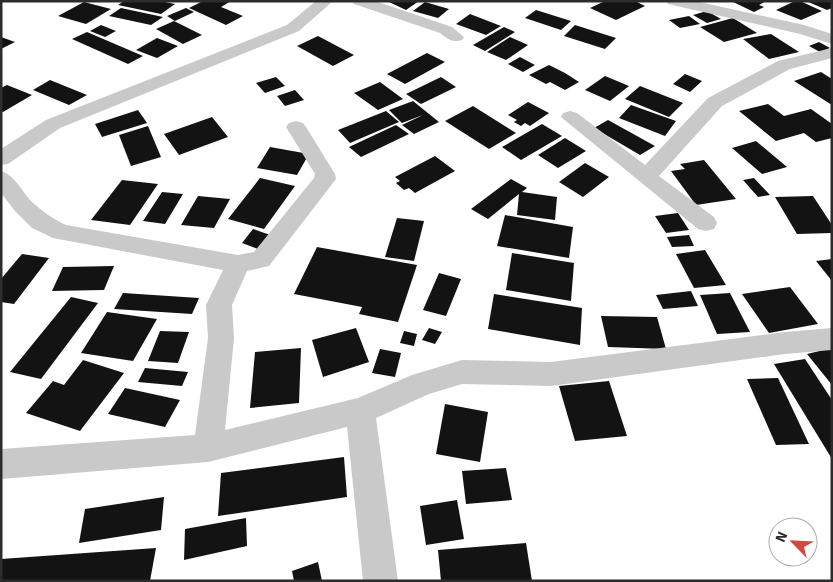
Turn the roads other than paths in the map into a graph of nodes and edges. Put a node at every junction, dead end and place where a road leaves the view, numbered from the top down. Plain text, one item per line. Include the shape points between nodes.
1 (326, 1) edge
2 (359, 1) edge
3 (673, 1) edge
4 (456, 37) dead end
5 (832, 39) edge
6 (832, 53) edge
7 (570, 117) dead end
8 (296, 127) dead end
9 (1, 159) edge
10 (646, 177) junction
11 (1, 178) edge
12 (706, 223) dead end
13 (238, 264) junction
14 (832, 339) edge
15 (360, 410) junction
16 (208, 448) junction
17 (1, 464) edge
18 (382, 581) edge

1 - 9 street via 293,28 53,124
2 - 4 street via 446,30
3 - 5 street
6 - 10 street via 784,65 715,102
7 - 10 street
8 - 13 street via 325,179 261,260
10 - 12 street
11 - 13 street via 40,222 61,232
13 - 16 street via 219,304 221,338
14 - 15 street via 551,374 462,372 422,384
15 - 16 street
15 - 18 street
16 - 17 street

